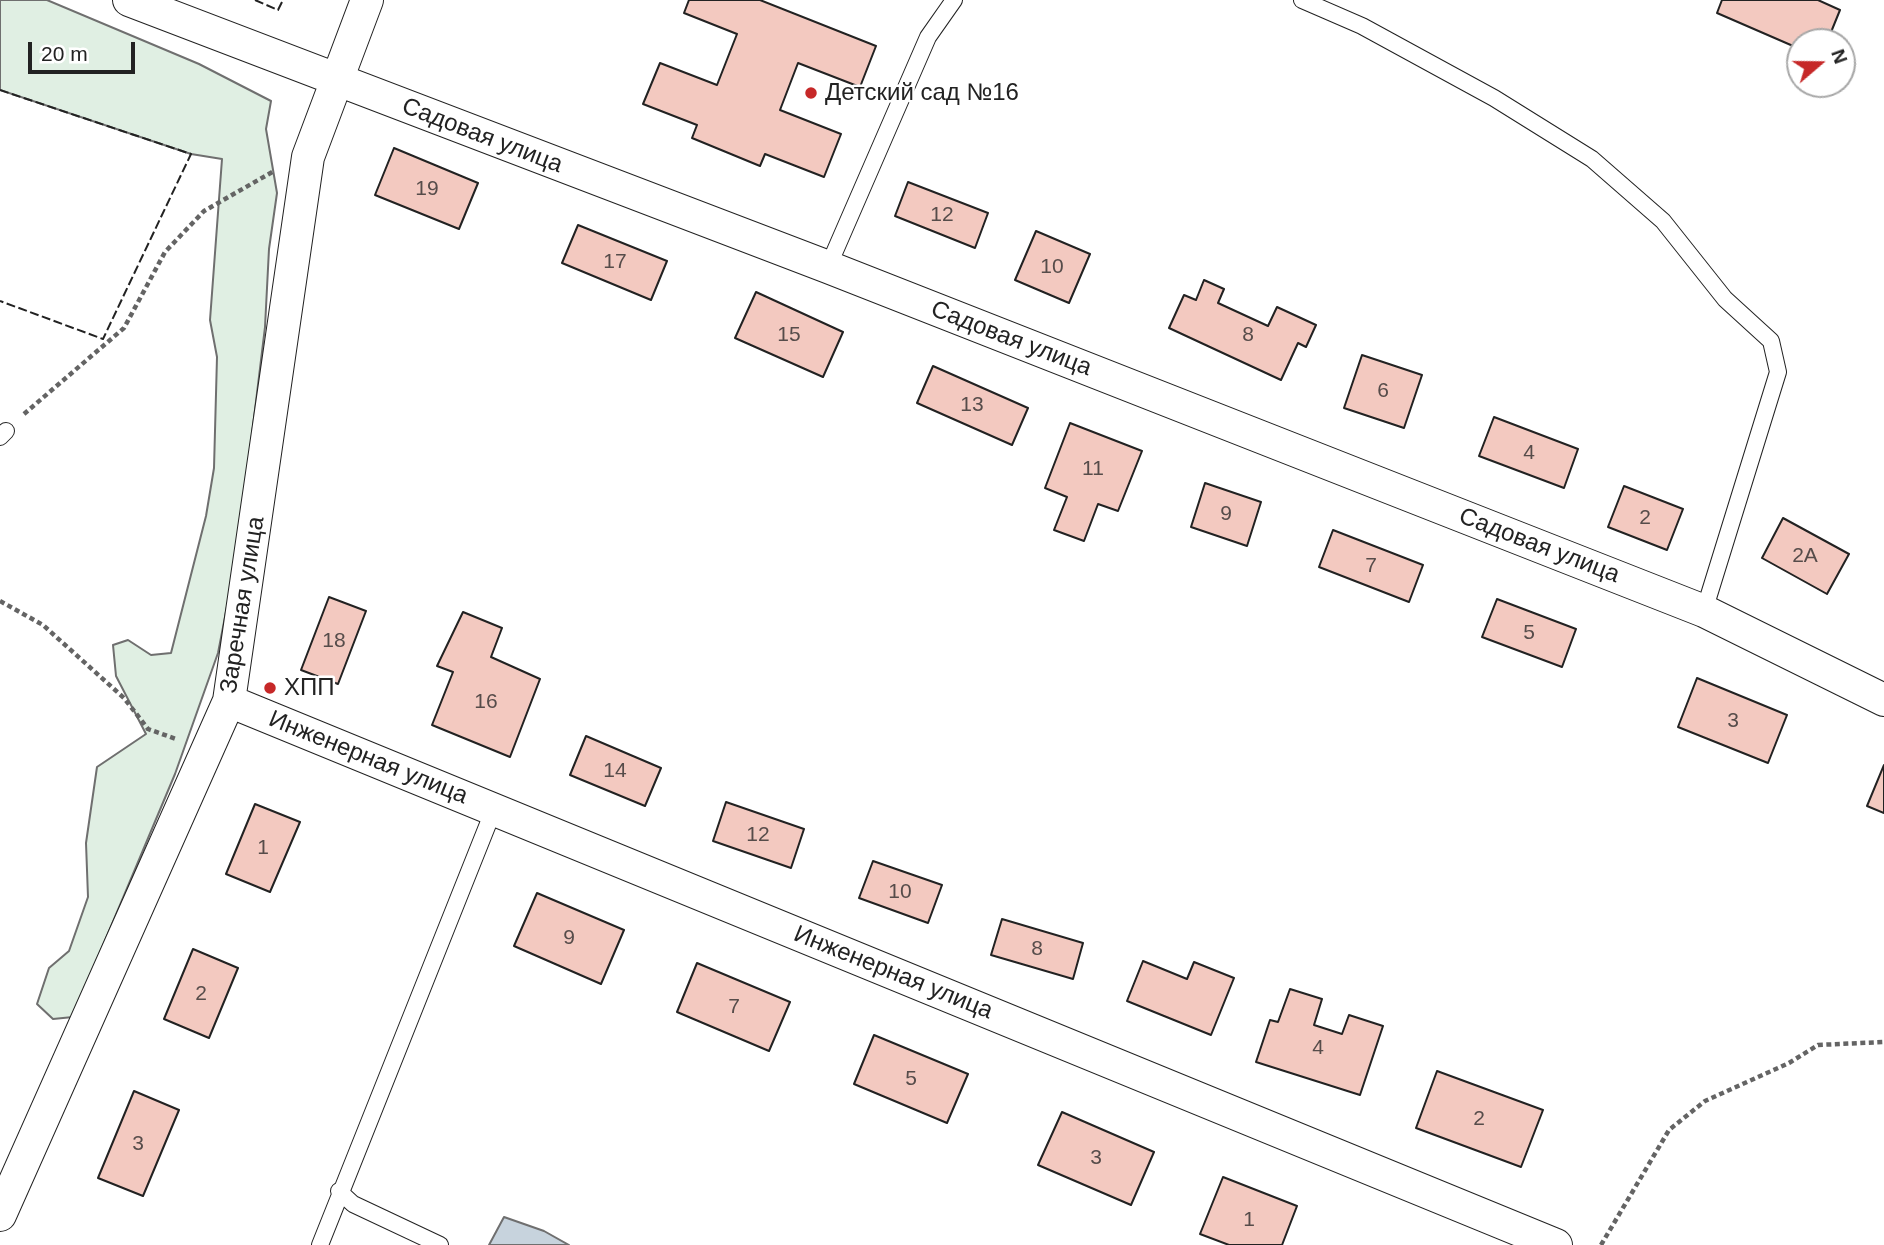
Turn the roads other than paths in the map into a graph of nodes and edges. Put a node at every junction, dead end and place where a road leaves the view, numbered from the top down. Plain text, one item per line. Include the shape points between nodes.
1 (129, 0) edge
2 (367, 0) edge
3 (954, 0) edge
4 (1302, 0) edge
5 (335, 81) junction
6 (828, 267) junction
7 (1704, 611) junction
8 (1884, 700) edge
9 (229, 701) junction
10 (494, 809) junction
11 (340, 1191) junction
12 (0, 1215) edge
13 (320, 1245) edge
14 (440, 1245) edge
15 (1556, 1245) edge

1 - 5 street, Садовая улица
2 - 5 street, Заречная улица
3 - 6 lane via 928,37
4 - 7 lane via 1362,26 1592,159 1663,221 1725,299 1770,341 1778,372
5 - 6 street, Садовая улица
5 - 9 street, Заречная улица via 308,157
6 - 7 street, Садовая улица
7 - 8 street, Садовая улица
9 - 10 street, Инженерная улица
9 - 12 street, Заречная улица
10 - 11 lane
10 - 15 street, Инженерная улица
11 - 13 lane
11 - 14 lane via 353,1205

